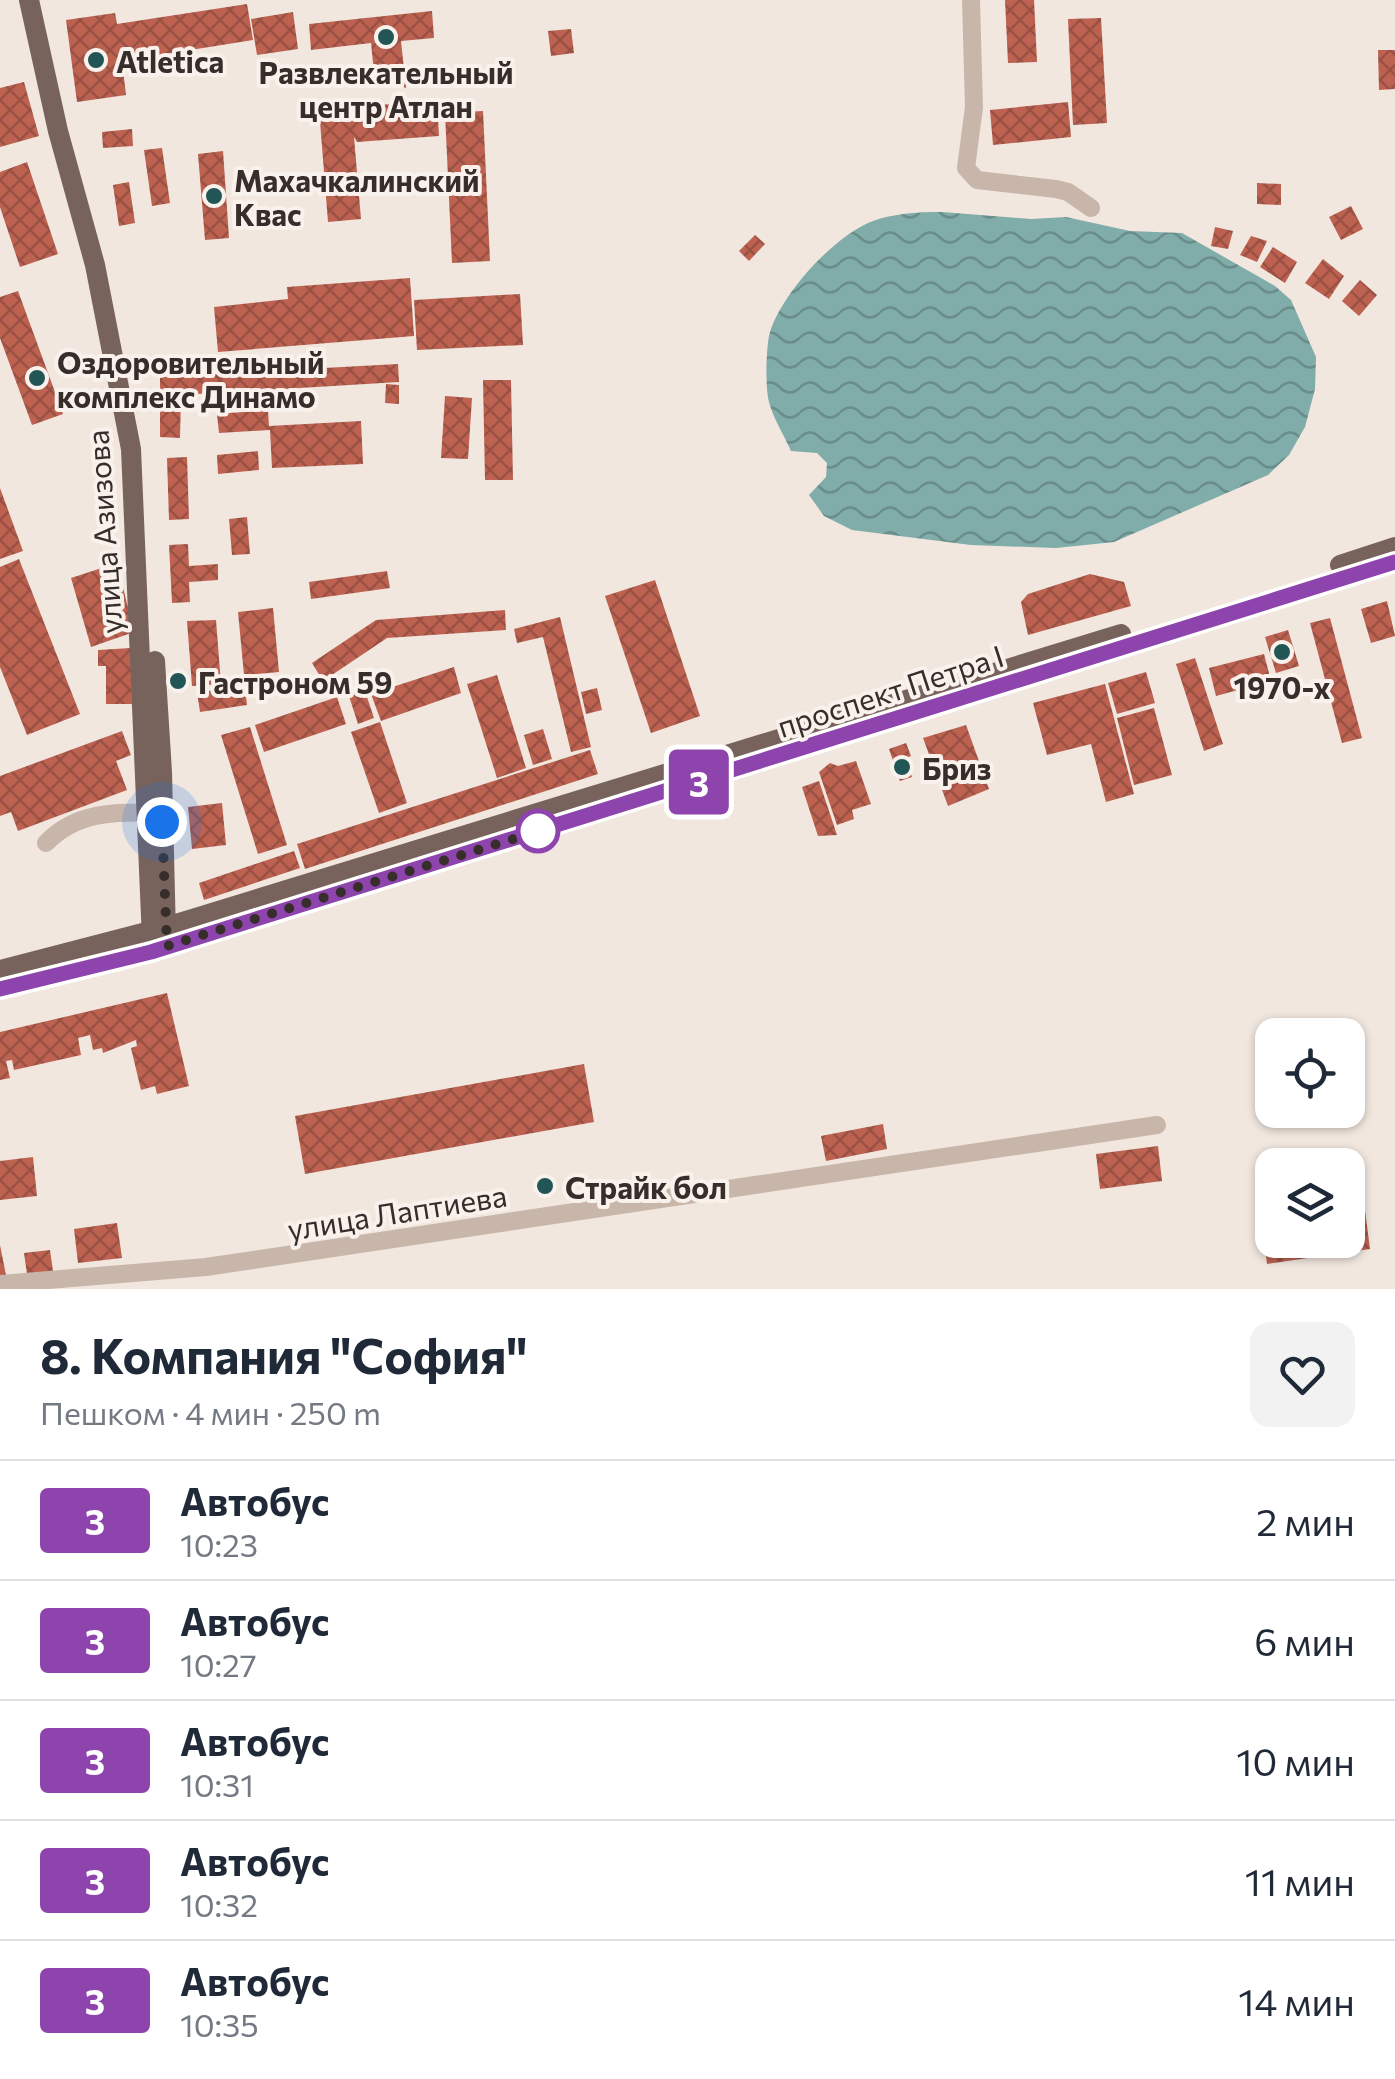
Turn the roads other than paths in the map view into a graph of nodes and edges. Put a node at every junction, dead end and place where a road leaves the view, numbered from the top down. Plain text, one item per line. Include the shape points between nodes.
1 (29, 0) edge
2 (44, 0) edge
3 (971, 0) edge
4 (1092, 208) dead end
5 (1395, 547) edge
6 (1395, 562) edge
7 (154, 813) junction
8 (46, 843) dead end
9 (159, 939) junction
10 (0, 970) edge
11 (0, 989) edge
12 (1158, 1125) dead end
13 (0, 1284) edge

1 - 7 main road, улица Азизова via 131,448
2 - 7 main road, улица Азизова via 142,449 162,772
3 - 4 street via 974,107 966,168 977,180 1056,189
5 - 9 main road, проспект Петра I
6 - 9 main road, проспект Петра I via 723,775
7 - 8 street via 106,812 58,831
7 - 9 main road, улица Азизова
9 - 10 main road, проспект Петра I
9 - 11 main road, проспект Петра I
12 - 13 street, улица Лаптиева via 206,1267

